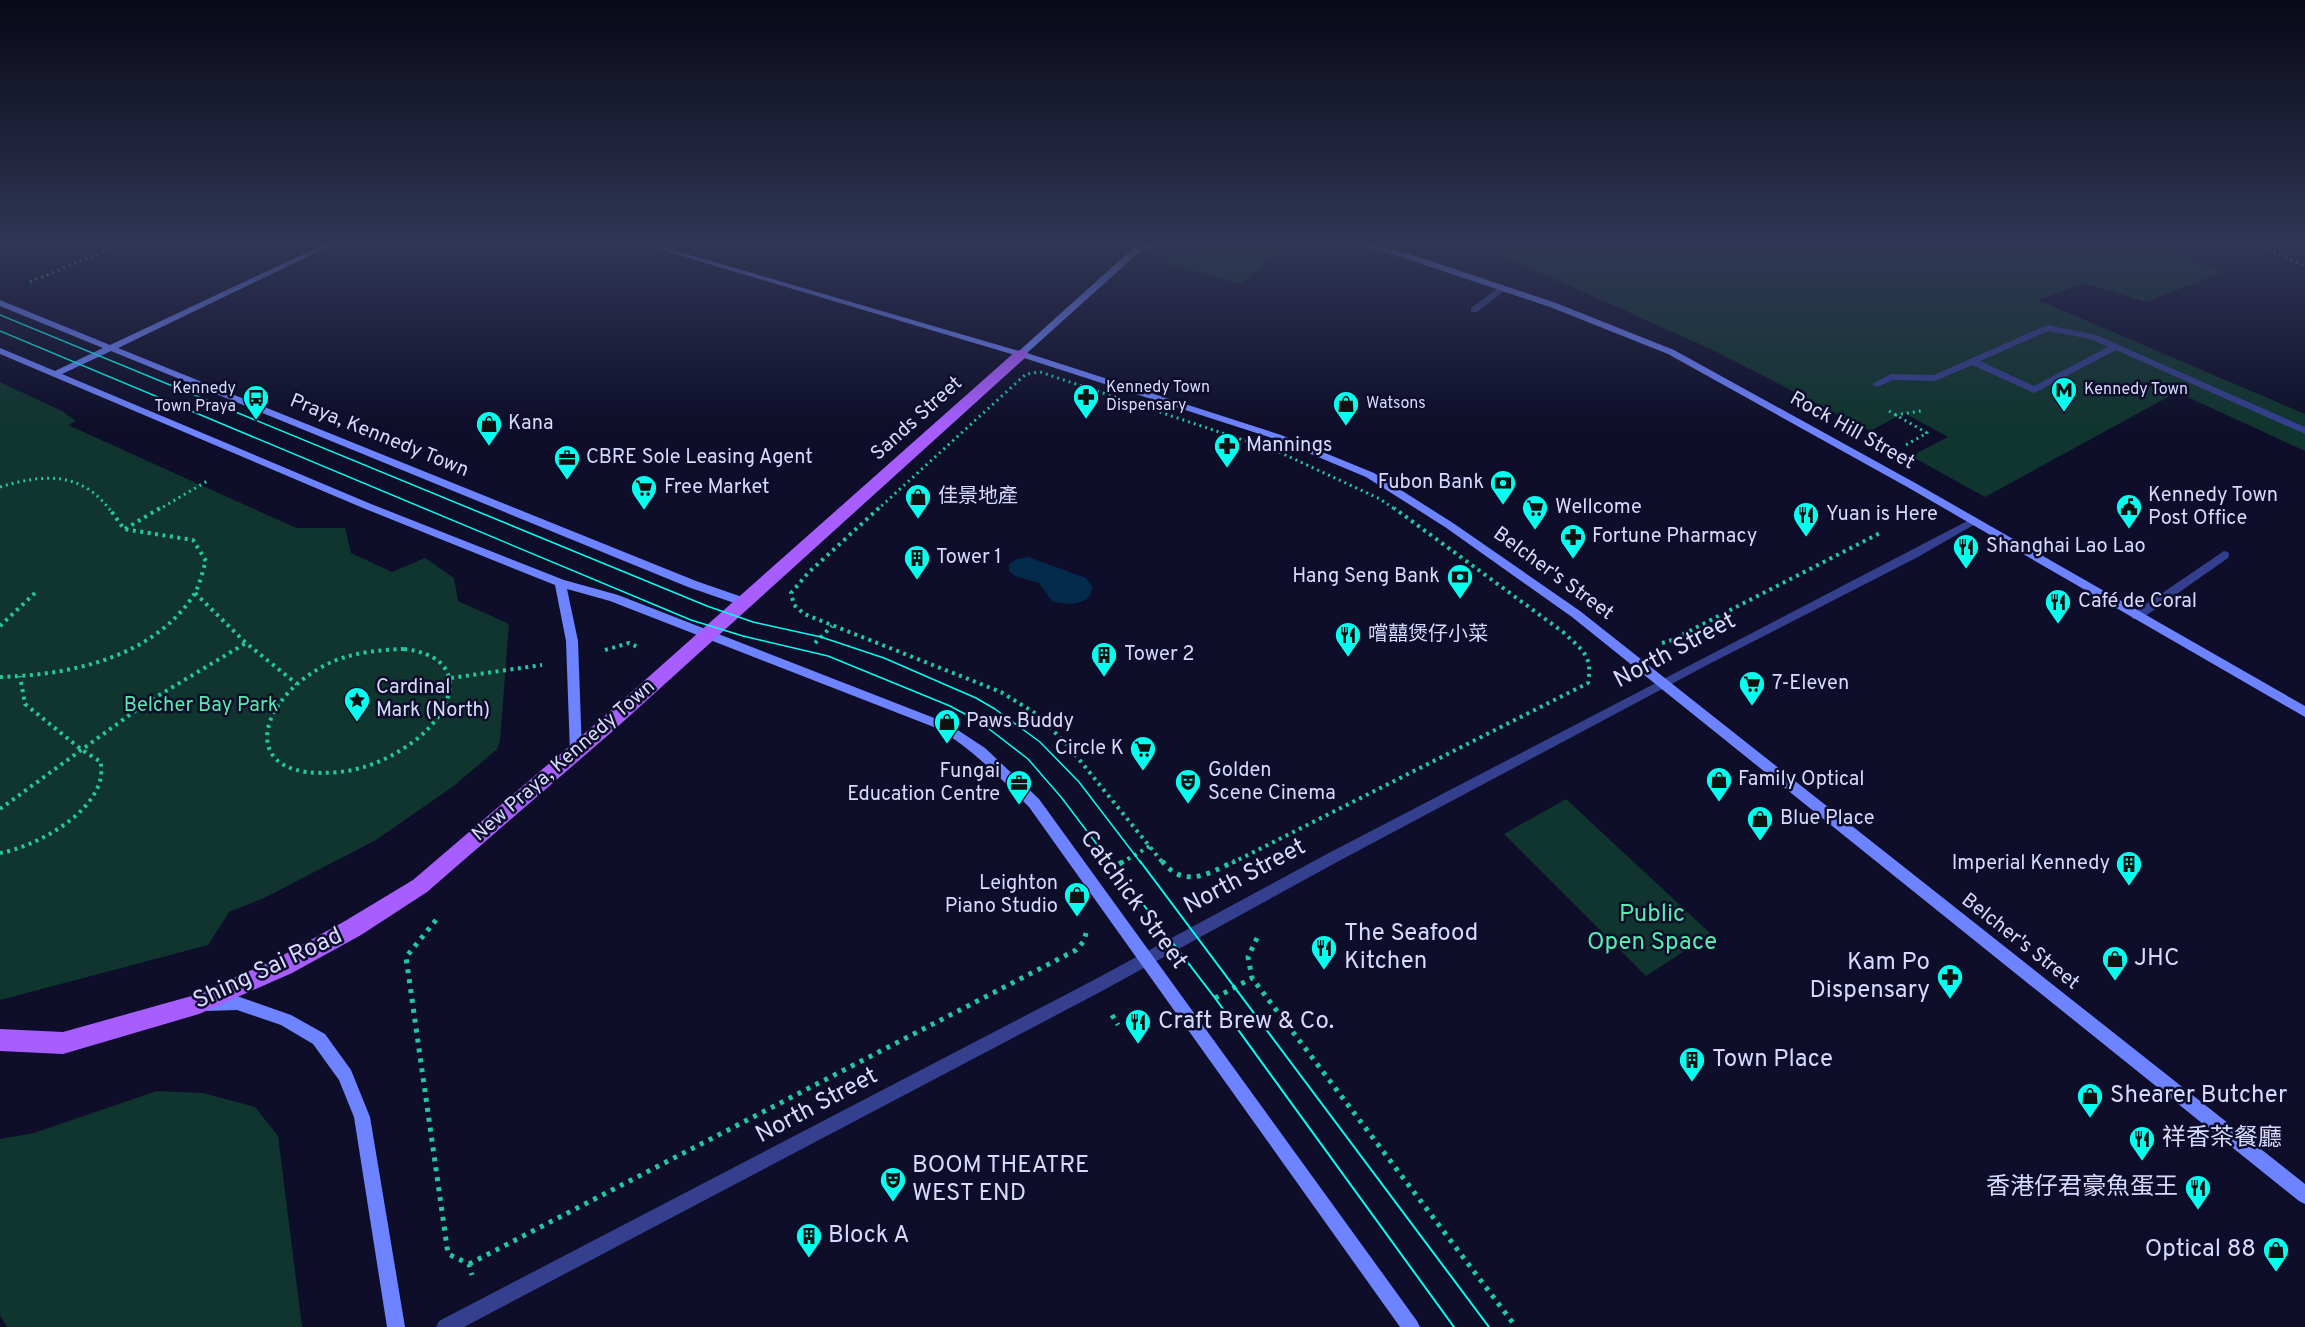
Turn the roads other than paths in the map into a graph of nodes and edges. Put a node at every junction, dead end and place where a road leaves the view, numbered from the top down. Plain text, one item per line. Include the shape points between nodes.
1 (2, 304) edge
2 (204, 304) edge
3 (850, 304) edge
4 (1076, 304) edge
5 (1482, 304) edge
6 (1548, 304) edge
7 (1474, 310) dead end
8 (2115, 347) junction
9 (111, 348) junction
10 (0, 351) edge
11 (1021, 354) junction
12 (1972, 361) junction
13 (53, 375) junction
14 (1877, 384) dead end
15 (2305, 431) edge
16 (1973, 521) junction
17 (2224, 555) dead end
18 (561, 583) junction
19 (744, 602) junction
20 (2137, 616) junction
21 (708, 634) junction
22 (1663, 684) junction
23 (2305, 712) edge
24 (576, 752) junction
25 (420, 886) joint
26 (1146, 959) junction
27 (199, 1004) junction
28 (0, 1040) edge
29 (2305, 1195) edge
30 (396, 1327) edge
31 (445, 1327) edge
32 (1411, 1327) edge

1 - 9 main road, Praya, Kennedy Town
2 - 9 main road
3 - 11 main road, Belcher's Street
4 - 11 main road, Sands Street
5 - 7 street
6 - 16 main road, Rock Hill Street via 1671,352 1715,374
8 - 12 street via 2093,337 2047,328
8 - 12 street via 2034,390
8 - 15 street
9 - 13 main road
9 - 19 main road, Praya, Kennedy Town
10 - 13 main road
11 - 19 main road, Sands Street
11 - 22 main road, Belcher's Street via 1278,437 1370,475 1576,614
12 - 14 street via 1935,378 1891,377
13 - 18 main road
16 - 20 main road, Rock Hill Street
16 - 22 street, North Street
17 - 20 street
18 - 21 main road via 614,598
18 - 24 main road via 572,641
19 - 21 main road, Sands Street
20 - 23 main road, Rock Hill Street
21 - 24 main road, New Praya, Kennedy Town
21 - 26 main road, Catchick Street via 962,736 1034,803
22 - 26 street, North Street
22 - 29 main road, Belcher's Street
24 - 25 main road, New Praya, Kennedy Town
25 - 27 main road, Shing Sai Road via 284,966
26 - 31 street, North Street
26 - 32 main road, Catchick Street
27 - 28 main road, Shing Sai Road via 63,1043
27 - 30 main road via 237,1004 286,1020 319,1039 345,1075 362,1117

